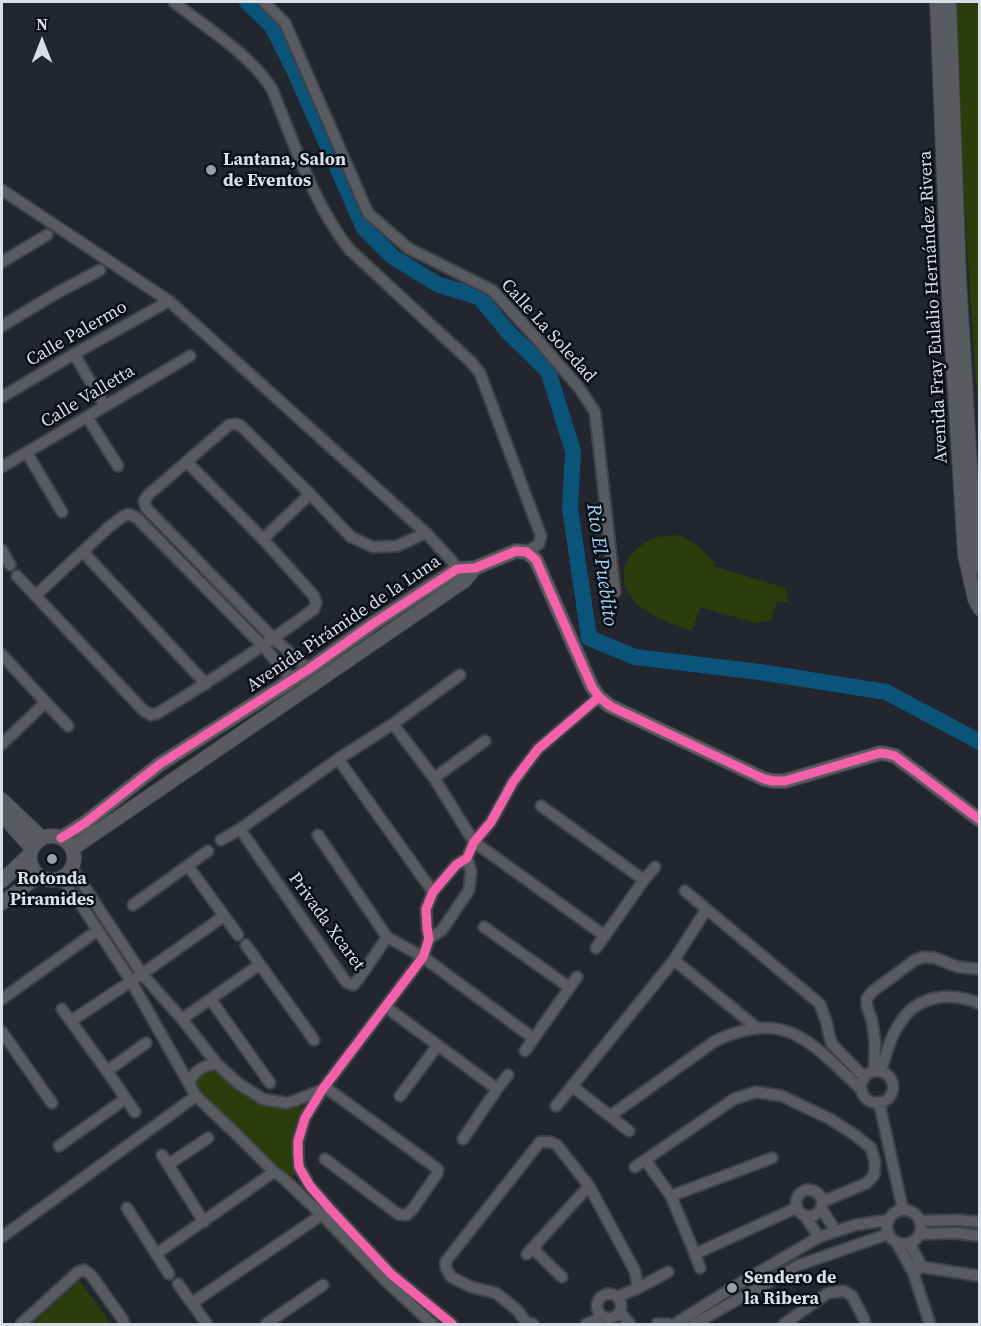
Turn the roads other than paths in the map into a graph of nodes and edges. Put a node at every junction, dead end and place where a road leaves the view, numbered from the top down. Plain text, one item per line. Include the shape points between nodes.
1 (174, 2) edge
2 (264, 2) edge
3 (938, 2) edge
4 (950, 2) edge
5 (3, 192) edge
6 (47, 235) dead end
7 (2, 262) edge
8 (100, 270) dead end
9 (169, 302) junction
10 (2, 326) edge
11 (74, 354) junction
12 (190, 356) dead end
13 (2, 397) edge
14 (105, 406) junction
15 (87, 417) junction
16 (27, 453) junction
17 (187, 462) junction
18 (118, 466) dead end
19 (2, 467) edge
20 (310, 494) junction
21 (62, 512) dead end
22 (426, 533) junction
23 (263, 539) junction
24 (2, 550) edge
25 (83, 552) junction
26 (527, 552) junction
27 (10, 565) dead end
28 (980, 567) edge
29 (461, 575) junction
30 (17, 576) dead end
31 (615, 592) dead end
32 (36, 595) junction
33 (409, 600) junction
34 (980, 609) edge
35 (417, 613) junction
36 (274, 639) junction
37 (263, 646) junction
38 (2, 655) edge
39 (309, 669) junction
40 (460, 675) dead end
41 (292, 680) junction
42 (206, 684) junction
43 (599, 697) junction
44 (46, 702) junction
45 (393, 724) junction
46 (68, 726) dead end
47 (485, 741) dead end
48 (2, 744) edge
49 (338, 759) junction
50 (434, 778) junction
51 (2, 800) edge
52 (541, 806) dead end
53 (2, 816) edge
54 (979, 820) edge
55 (240, 829) junction
56 (318, 835) dead end
57 (61, 838) junction
58 (221, 840) dead end
59 (474, 842) junction
60 (35, 847) junction
61 (72, 849) junction
62 (208, 851) dead end
63 (466, 858) junction
64 (188, 866) junction
65 (656, 867) dead end
66 (72, 868) junction
67 (38, 876) junction
68 (61, 878) junction
69 (644, 880) junction
70 (2, 881) edge
71 (685, 891) dead end
72 (433, 892) junction
73 (2, 903) edge
74 (133, 905) dead end
75 (706, 910) junction
76 (224, 916) junction
77 (484, 927) dead end
78 (98, 930) junction
79 (238, 935) dead end
80 (605, 936) junction
81 (387, 937) junction
82 (429, 939) junction
83 (246, 945) dead end
84 (596, 948) dead end
85 (423, 957) junction
86 (674, 960) junction
87 (259, 965) junction
88 (980, 969) edge
89 (142, 974) junction
90 (577, 977) dead end
91 (131, 981) junction
92 (569, 987) junction
93 (2, 999) edge
94 (211, 1000) junction
95 (980, 1004) edge
96 (386, 1007) junction
97 (62, 1009) dead end
98 (182, 1020) junction
99 (71, 1021) junction
100 (758, 1028) junction
101 (2, 1032) edge
102 (829, 1035) junction
103 (533, 1038) junction
104 (314, 1040) dead end
105 (146, 1043) dead end
106 (438, 1045) junction
107 (815, 1047) junction
108 (525, 1052) dead end
109 (217, 1064) junction
110 (107, 1071) junction
111 (878, 1071) junction
112 (508, 1075) dead end
113 (864, 1077) junction
114 (270, 1083) dead end
115 (189, 1084) junction
116 (572, 1086) junction
117 (323, 1089) junction
118 (497, 1089) junction
119 (862, 1090) junction
120 (196, 1096) junction
121 (400, 1096) dead end
122 (124, 1099) junction
123 (294, 1101) junction
124 (879, 1102) junction
125 (52, 1103) dead end
126 (556, 1106) dead end
127 (135, 1112) dead end
128 (610, 1116) junction
129 (304, 1118) junction
130 (629, 1131) dead end
131 (208, 1138) dead end
132 (462, 1139) dead end
133 (59, 1146) dead end
134 (772, 1158) dead end
135 (325, 1159) dead end
136 (646, 1161) junction
137 (299, 1167) junction
138 (635, 1167) dead end
139 (279, 1175) junction
140 (589, 1186) junction
141 (671, 1196) junction
142 (821, 1205) junction
143 (127, 1208) dead end
144 (796, 1208) junction
145 (903, 1210) junction
146 (326, 1212) junction
147 (805, 1216) junction
148 (888, 1220) junction
149 (921, 1221) junction
150 (204, 1222) junction
151 (980, 1222) edge
152 (835, 1230) junction
153 (888, 1234) junction
154 (920, 1234) junction
155 (2, 1235) edge
156 (980, 1236) edge
157 (819, 1237) junction
158 (897, 1243) junction
159 (910, 1244) junction
160 (156, 1254) junction
161 (695, 1254) junction
162 (700, 1268) dead end
163 (918, 1270) junction
164 (668, 1272) dead end
165 (169, 1274) dead end
166 (980, 1276) edge
167 (562, 1277) dead end
168 (178, 1284) dead end
169 (323, 1285) dead end
170 (638, 1288) junction
171 (618, 1297) junction
172 (192, 1303) junction
173 (612, 1318) edge
174 (21, 1324) edge
175 (124, 1324) edge
176 (207, 1324) edge
177 (266, 1324) edge
178 (432, 1324) edge
179 (452, 1324) edge
180 (533, 1324) edge
181 (586, 1324) edge
182 (630, 1324) edge
183 (657, 1324) edge
184 (668, 1324) edge
185 (675, 1324) edge
186 (694, 1324) edge
187 (784, 1324) edge
188 (865, 1324) edge
189 (930, 1324) edge

1 - 26 street via 262,74 272,89 319,202 349,249 480,373 542,536 539,544
2 - 31 street, Calle La Soledad via 285,23 368,213 408,248 492,290 580,389 595,412
3 - 34 street, Avenida Fray Eulalio Hernández Rivera via 948,278 965,555
4 - 28 street, Avenida Fray Eulalio Hernández Rivera via 959,277 975,552
5 - 9 street
6 - 7 street
8 - 10 street
9 - 11 street, Calle Palermo
9 - 22 street
11 - 13 street, Calle Palermo
11 - 14 street
12 - 14 street, Calle Valletta
14 - 15 street, Calle Valletta
15 - 16 street, Calle Valletta
15 - 18 street
16 - 19 street, Calle Valletta
16 - 21 street
17 - 20 street via 236,424
17 - 23 street
17 - 36 street via 148,495 144,501 147,509
20 - 22 street via 351,537 373,547 397,546
20 - 23 street
22 - 29 street
23 - 36 street via 316,603 314,609
24 - 27 street
25 - 32 street
25 - 37 street via 129,514
25 - 42 street
26 - 29 street, Avenida Pirámide de la Luna via 516,551
26 - 43 street via 543,574
29 - 33 street, Avenida Pirámide de la Luna
29 - 35 street, Avenida Pirámide de la Luna
30 - 32 street
32 - 42 street via 151,715
33 - 35 street
33 - 39 street, Avenida Pirámide de la Luna
35 - 61 street, Avenida Pirámide de la Luna
36 - 37 street
36 - 39 street
37 - 41 street
37 - 42 street
38 - 44 street
39 - 41 street, Avenida Pirámide de la Luna
40 - 45 street
41 - 57 street, Avenida Pirámide de la Luna via 160,764
43 - 54 street via 610,706 773,781 785,781 880,753 895,756
43 - 59 street via 538,748
44 - 46 street
44 - 48 street
45 - 49 street
45 - 50 street
47 - 50 street
49 - 55 street
49 - 72 street
50 - 59 street
51 - 60 street
52 - 69 street
53 - 60 street
55 - 58 street
55 - 81 street, Privada Xcaret via 346,982 352,985 358,980
56 - 81 street
57 - 60 street via 55,836
57 - 61 street
59 - 63 street
59 - 80 street
60 - 67 street via 30,862
60 - 70 street
61 - 66 street
62 - 64 street
63 - 72 street
63 - 82 street via 471,872 470,890 442,930
64 - 74 street
64 - 76 street
65 - 69 street
66 - 68 street
66 - 89 street
67 - 68 street via 49,880
67 - 73 street
68 - 78 street
69 - 80 street
71 - 75 street
72 - 82 street via 426,909
75 - 86 street
75 - 102 street via 820,1004
76 - 79 street
76 - 89 street
77 - 92 street
78 - 91 street
78 - 93 street
80 - 84 street
81 - 85 street
82 - 85 street
83 - 87 street
85 - 96 street
85 - 103 street
86 - 100 street
86 - 116 street
87 - 94 street
87 - 104 street
88 - 111 street via 924,957 873,991 867,1006
89 - 91 street
89 - 98 street
90 - 92 street
91 - 99 street
91 - 115 street
92 - 103 street
94 - 98 street
94 - 114 street
95 - 111 street via 950,996 923,1002 900,1021
96 - 106 street
96 - 117 street
97 - 99 street
98 - 109 street
99 - 110 street
100 - 107 street via 782,1029
100 - 128 street via 731,1033 715,1041
101 - 125 street
102 - 107 street
102 - 113 street via 832,1044
103 - 108 street
105 - 110 street
106 - 118 street
106 - 121 street
107 - 119 street
109 - 115 street via 201,1067
109 - 123 street via 263,1099
110 - 122 street
111 - 113 street
111 - 124 street via 886,1074 892,1084 889,1096
112 - 118 street
113 - 119 street
115 - 120 street
116 - 126 street
116 - 128 street
117 - 123 street
117 - 129 street
117 - 135 street via 438,1170 406,1215 398,1214
118 - 132 street
119 - 124 street via 867,1099
120 - 139 street
120 - 155 street
122 - 127 street
122 - 133 street
123 - 129 street via 303,1110
124 - 145 street
128 - 130 street
129 - 137 street via 298,1140
131 - 150 street via 165,1160
134 - 141 street
136 - 138 street
136 - 141 street
136 - 142 street via 734,1099 756,1092 782,1096 830,1119 871,1148 874,1175 867,1183
137 - 139 street via 292,1178
137 - 146 street
139 - 146 street
139 - 150 street
140 - 167 street via 530,1251
140 - 170 street via 635,1271
140 - 180 street via 557,1145 540,1142 446,1261 451,1277 496,1293 527,1323
141 - 161 street
142 - 144 street via 820,1196 809,1190 798,1196
142 - 147 street via 814,1214
142 - 152 street
143 - 160 street
144 - 147 street
144 - 161 street
145 - 148 street
145 - 149 street via 917,1215
146 - 172 street
146 - 178 street via 385,1280
146 - 179 street via 391,1274
147 - 157 street
148 - 152 street
148 - 153 street
149 - 151 street
149 - 154 street
150 - 160 street
152 - 157 street
153 - 158 street
153 - 186 street via 799,1265
154 - 156 street
154 - 159 street
157 - 185 street
158 - 159 street
158 - 163 street
159 - 163 street
160 - 165 street
161 - 162 street
163 - 166 street
163 - 189 street
164 - 170 street
168 - 172 street
169 - 177 street
170 - 171 street
171 - 173 street via 621,1304
171 - 173 street via 610,1294 599,1299 600,1314
172 - 176 street
173 - 181 street
173 - 182 street
174 - 175 street via 84,1270
183 - 184 street
187 - 188 street via 828,1293 844,1291 852,1296

